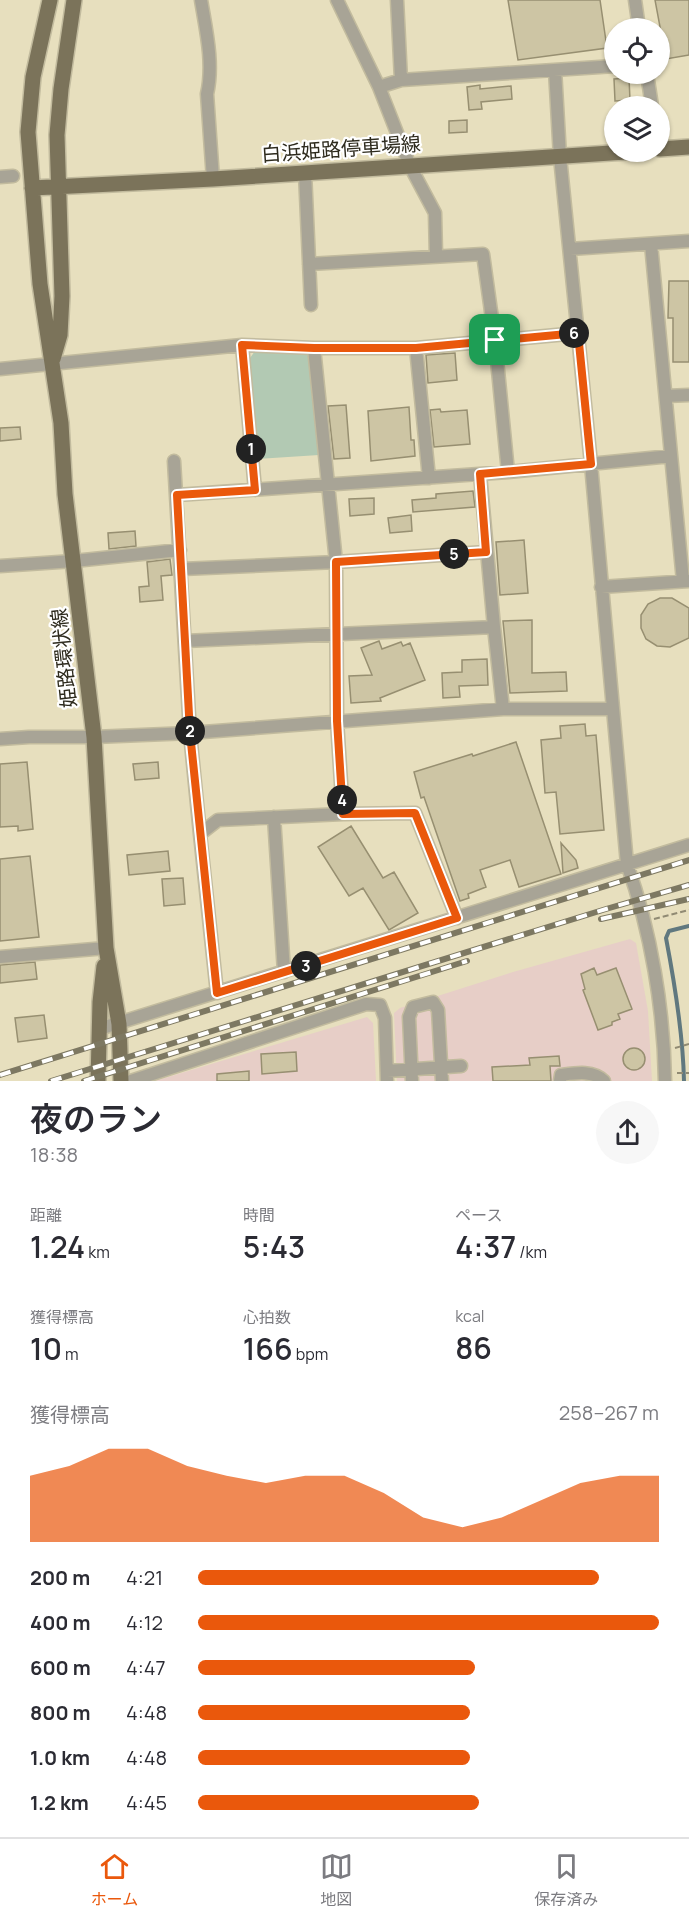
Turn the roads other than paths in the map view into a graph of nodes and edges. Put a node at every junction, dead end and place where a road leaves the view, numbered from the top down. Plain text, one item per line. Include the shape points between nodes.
1 (50, 0) edge
2 (74, 0) edge
3 (201, 0) edge
4 (337, 0) edge
5 (397, 0) edge
6 (634, 0) edge
7 (637, 18) edge
8 (604, 67) edge
9 (555, 70) junction
10 (401, 80) junction
11 (379, 87) junction
12 (689, 147) edge
13 (670, 148) edge
14 (604, 154) edge
15 (560, 157) junction
16 (410, 166) junction
17 (305, 173) junction
18 (213, 179) junction
19 (58, 187) junction
20 (32, 188) junction
21 (689, 241) edge
22 (651, 244) junction
23 (570, 249) junction
24 (436, 256) junction
25 (309, 264) junction
26 (311, 305) dead end
27 (578, 333) junction
28 (495, 340) junction
29 (242, 345) junction
30 (314, 348) junction
31 (416, 348) junction
32 (52, 365) junction
33 (0, 369) edge
34 (689, 395) edge
35 (666, 396) junction
36 (671, 456) junction
37 (174, 461) dead end
38 (591, 464) junction
39 (508, 472) junction
40 (480, 474) junction
41 (429, 478) junction
42 (328, 486) junction
43 (255, 490) junction
44 (177, 495) junction
45 (180, 550) junction
46 (486, 552) junction
47 (74, 561) junction
48 (336, 562) junction
49 (0, 566) edge
50 (182, 569) junction
51 (686, 581) edge
52 (601, 587) junction
53 (494, 627) junction
54 (338, 634) junction
55 (185, 641) junction
56 (503, 709) junction
57 (612, 710) junction
58 (337, 721) junction
59 (190, 733) junction
60 (94, 737) junction
61 (0, 739) edge
62 (343, 814) junction
63 (274, 817) junction
64 (200, 834) junction
65 (689, 846) edge
66 (627, 864) junction
67 (457, 918) junction
68 (106, 948) junction
69 (0, 957) edge
70 (284, 972) junction
71 (217, 993) junction
72 (119, 1024) junction
73 (99, 1029) junction
74 (461, 1066) dead end
75 (441, 1068) junction
76 (412, 1075) edge
77 (387, 1076) edge
78 (98, 1081) edge
79 (121, 1081) edge
80 (131, 1081) edge
81 (442, 1081) edge
82 (560, 1081) edge
83 (604, 1081) edge
84 (665, 1081) edge

1 - 20 main road via 33,77 28,132
2 - 19 main road via 57,135
3 - 18 street via 207,36
4 - 11 street
5 - 10 street
6 - 7 street
8 - 9 street
9 - 10 street
9 - 15 street
10 - 11 street
11 - 16 street
12 - 13 main road
14 - 15 main road, 白浜姫路停車場線
15 - 16 main road, 白浜姫路停車場線
15 - 23 street
16 - 17 main road, 白浜姫路停車場線
16 - 24 street via 435,213
17 - 18 main road, 白浜姫路停車場線
17 - 25 street
18 - 19 main road, 白浜姫路停車場線
19 - 20 main road, 白浜姫路停車場線
19 - 32 main road, 姫路環状線 via 61,306 60,335
20 - 32 main road, 姫路環状線
21 - 22 street
22 - 23 street
22 - 35 street
23 - 27 street
24 - 25 street
24 - 28 street via 483,254
25 - 26 street
27 - 28 street
27 - 38 street
28 - 31 street
28 - 39 street
29 - 30 street
29 - 32 street
29 - 43 street
30 - 31 street
30 - 42 street
31 - 41 street
32 - 33 street
32 - 47 main road, 姫路環状線 via 62,423 65,494
34 - 35 street
35 - 36 street
36 - 38 street
36 - 51 street
37 - 44 street
38 - 39 street
38 - 52 street
39 - 40 street
40 - 41 street
40 - 46 street
41 - 42 street
42 - 43 street
42 - 48 street
43 - 44 street
44 - 45 street
45 - 47 street
45 - 50 street
46 - 48 street
46 - 53 street
47 - 49 street
47 - 60 main road, 姫路環状線
48 - 50 street
48 - 54 street
50 - 55 street
51 - 52 street
52 - 57 street
53 - 54 street
53 - 56 street
54 - 55 street
54 - 58 street
55 - 59 street
56 - 57 street
56 - 58 street
57 - 66 street
58 - 59 street
58 - 62 street
59 - 60 street
59 - 64 street
60 - 61 street
60 - 68 main road, 姫路環状線
62 - 63 street
62 - 67 street via 415,813
63 - 64 street via 218,820
63 - 70 street
64 - 71 street
65 - 66 street
66 - 67 street
66 - 84 street via 637,893 659,1000
67 - 70 street
68 - 69 street
68 - 72 main road, 姫路環状線
68 - 73 main road, 姫路環状線
70 - 71 street
71 - 72 street
72 - 73 street
72 - 79 main road, 姫路環状線
73 - 78 main road, 姫路環状線
74 - 75 street
75 - 76 street
75 - 76 street via 438,1010 433,1002 413,1007 409,1017
75 - 81 street
76 - 77 street
77 - 80 street via 385,1018 380,1005 366,1004
82 - 83 street via 561,1075 573,1068 593,1073

